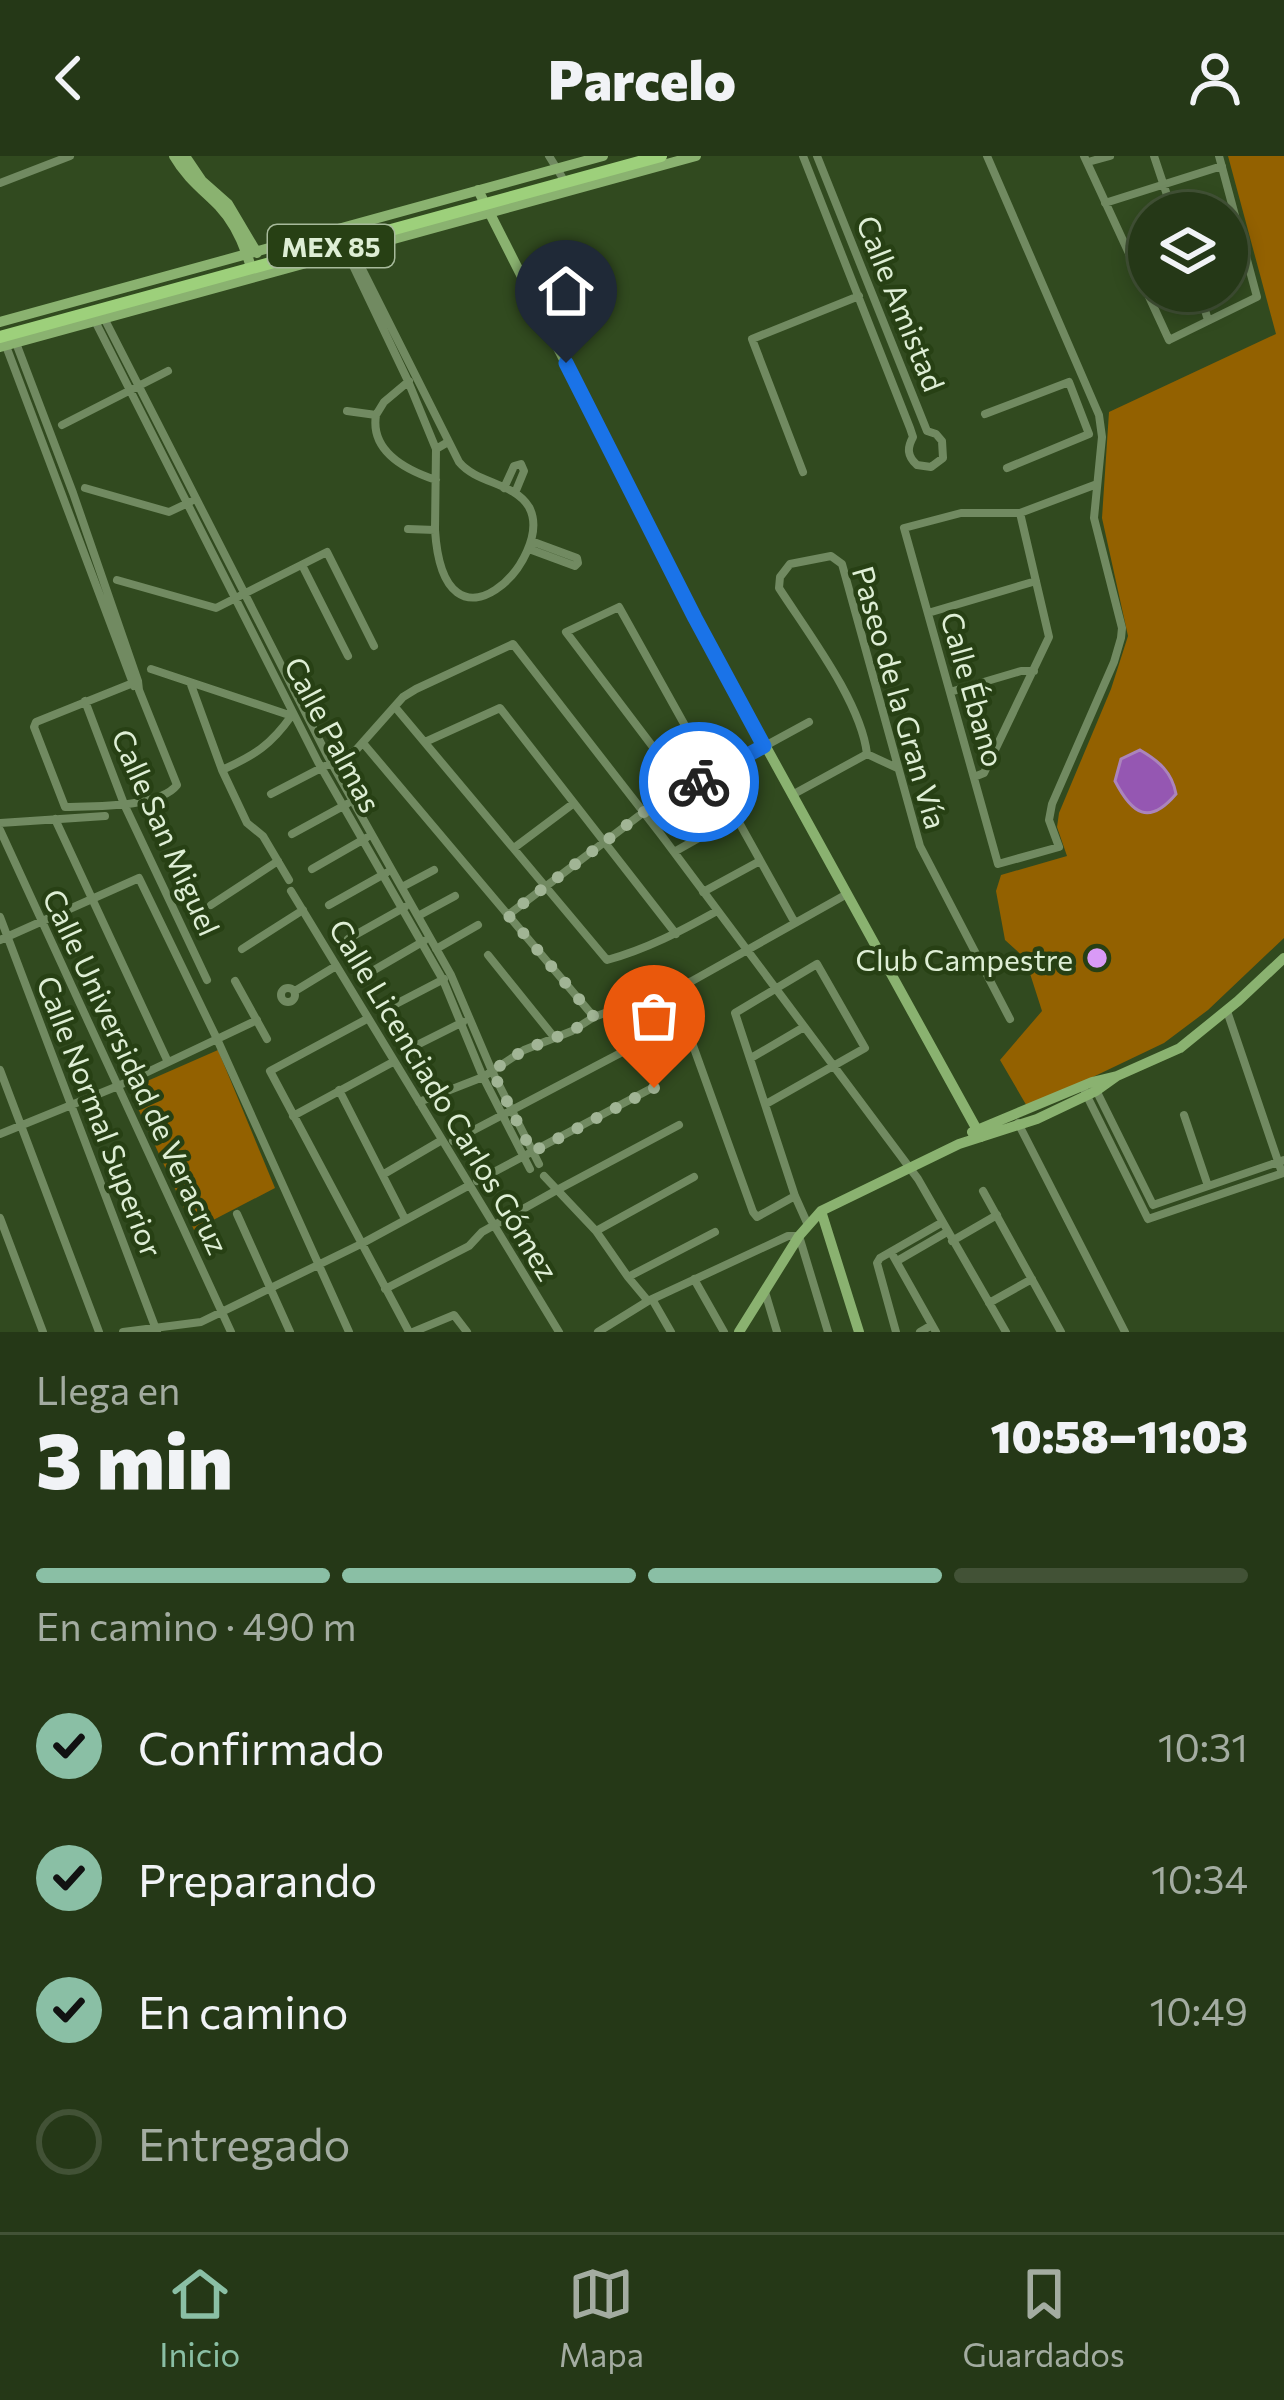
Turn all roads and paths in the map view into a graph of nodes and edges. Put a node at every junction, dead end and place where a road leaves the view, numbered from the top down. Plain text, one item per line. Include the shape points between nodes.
1 (70, 156) edge
2 (174, 156) edge
3 (184, 156) edge
4 (549, 156) edge
5 (603, 156) edge
6 (638, 156) edge
7 (661, 156) edge
8 (696, 156) edge
9 (803, 156) edge
10 (817, 156) edge
11 (987, 156) edge
12 (1110, 156) edge
13 (1154, 156) edge
14 (1086, 159) edge
15 (1221, 161) edge
16 (563, 179) junction
17 (0, 183) edge
18 (1163, 185) junction
19 (1166, 192) edge
20 (1227, 192) edge
21 (484, 201) junction
22 (1105, 203) junction
23 (228, 217) junction
24 (850, 238) junction
25 (838, 243) junction
26 (350, 252) junction
27 (306, 258) junction
28 (225, 259) junction
29 (256, 263) junction
30 (1248, 267) edge
31 (859, 296) junction
32 (153, 300) junction
33 (1248, 300) edge
34 (1205, 312) edge
35 (1224, 312) edge
36 (46, 314) junction
37 (100, 320) junction
38 (1208, 320) junction
39 (889, 334) junction
40 (4, 338) edge
41 (875, 339) junction
42 (168, 370) dead end
43 (412, 380) junction
44 (1086, 386) junction
45 (135, 388) junction
46 (1073, 392) junction
47 (347, 411) dead end
48 (37, 413) junction
49 (985, 414) dead end
50 (376, 415) junction
51 (62, 425) dead end
52 (927, 431) junction
53 (913, 437) junction
54 (448, 442) junction
55 (436, 449) junction
56 (1007, 468) dead end
57 (803, 472) dead end
58 (436, 480) junction
59 (1097, 484) junction
60 (86, 488) dead end
61 (73, 493) junction
62 (62, 496) junction
63 (193, 501) junction
64 (1020, 513) junction
65 (408, 529) dead end
66 (435, 530) junction
67 (530, 545) junction
68 (552, 553) dead end
69 (302, 565) junction
70 (97, 577) junction
71 (116, 580) dead end
72 (1036, 581) junction
73 (241, 595) junction
74 (928, 613) junction
75 (374, 646) dead end
76 (348, 656) dead end
77 (151, 669) dead end
78 (1034, 670) junction
79 (190, 682) junction
80 (136, 685) junction
81 (950, 692) junction
82 (86, 701) junction
83 (395, 707) junction
84 (295, 711) junction
85 (809, 722) dead end
86 (690, 734) junction
87 (425, 742) junction
88 (363, 743) junction
89 (764, 746) junction
90 (866, 754) junction
91 (327, 766) junction
92 (897, 768) junction
93 (222, 770) junction
94 (713, 775) junction
95 (974, 777) junction
96 (272, 794) dead end
97 (792, 795) junction
98 (349, 802) junction
99 (574, 803) junction
100 (124, 804) junction
101 (644, 812) junction
102 (105, 816) dead end
103 (736, 817) junction
104 (55, 819) junction
105 (0, 826) edge
106 (292, 835) dead end
107 (368, 837) junction
108 (604, 842) junction
109 (514, 848) junction
110 (674, 852) junction
111 (278, 861) junction
112 (760, 861) junction
113 (312, 868) dead end
114 (434, 870) dead end
115 (388, 872) junction
116 (402, 887) junction
117 (546, 887) junction
118 (703, 892) junction
119 (848, 894) junction
120 (455, 896) dead end
121 (92, 899) junction
122 (211, 905) dead end
123 (329, 905) dead end
124 (407, 906) junction
125 (303, 910) junction
126 (717, 911) junction
127 (508, 915) junction
128 (418, 916) junction
129 (0, 917) edge
130 (42, 922) junction
131 (795, 923) junction
132 (478, 925) dead end
133 (676, 934) junction
134 (4, 939) edge
135 (348, 939) dead end
136 (426, 940) junction
137 (242, 949) dead end
138 (436, 949) junction
139 (746, 951) junction
140 (488, 955) dead end
141 (1284, 958) edge
142 (336, 966) junction
143 (369, 973) dead end
144 (447, 977) junction
145 (207, 980) dead end
146 (235, 982) dead end
147 (775, 988) junction
148 (673, 990) junction
149 (295, 991) dead end
150 (392, 1006) dead end
151 (1227, 1011) junction
152 (594, 1017) junction
153 (367, 1019) junction
154 (1010, 1019) dead end
155 (257, 1020) junction
156 (465, 1021) junction
157 (803, 1027) junction
158 (554, 1037) junction
159 (217, 1039) junction
160 (267, 1039) dead end
161 (411, 1048) dead end
162 (632, 1048) dead end
163 (751, 1058) junction
164 (168, 1062) junction
165 (393, 1062) junction
166 (832, 1066) junction
167 (0, 1070) edge
168 (487, 1074) junction
169 (118, 1086) junction
170 (654, 1088) dead end
171 (1089, 1089) junction
172 (339, 1090) junction
173 (419, 1102) junction
174 (766, 1104) junction
175 (72, 1106) junction
176 (507, 1113) junction
177 (1184, 1115) dead end
178 (293, 1116) junction
179 (1016, 1121) junction
180 (22, 1126) junction
181 (679, 1126) dead end
182 (978, 1133) junction
183 (0, 1134) edge
184 (442, 1140) junction
185 (453, 1141) dead end
186 (528, 1154) junction
187 (1281, 1161) edge
188 (534, 1167) dead end
189 (909, 1167) junction
190 (1283, 1173) edge
191 (384, 1174) junction
192 (544, 1176) dead end
193 (694, 1177) dead end
194 (473, 1184) junction
195 (1208, 1186) junction
196 (557, 1190) junction
197 (983, 1191) dead end
198 (795, 1196) junction
199 (1153, 1205) junction
200 (821, 1211) junction
201 (237, 1214) dead end
202 (997, 1215) junction
203 (0, 1218) edge
204 (405, 1220) junction
205 (1148, 1220) junction
206 (808, 1225) junction
207 (492, 1226) junction
208 (596, 1231) junction
209 (715, 1232) dead end
210 (947, 1232) junction
211 (799, 1236) junction
212 (361, 1244) junction
213 (894, 1257) junction
214 (318, 1266) junction
215 (628, 1277) junction
216 (1032, 1279) junction
217 (694, 1280) junction
218 (270, 1289) junction
219 (385, 1289) junction
220 (765, 1292) junction
221 (650, 1300) junction
222 (989, 1303) junction
223 (222, 1313) junction
224 (934, 1328) edge
225 (157, 1330) edge
226 (43, 1332) edge
227 (99, 1332) edge
228 (122, 1332) edge
229 (231, 1332) edge
230 (290, 1332) edge
231 (349, 1332) edge
232 (411, 1332) edge
233 (467, 1332) edge
234 (559, 1332) edge
235 (598, 1332) edge
236 (671, 1332) edge
237 (724, 1332) edge
238 (739, 1332) edge
239 (777, 1332) edge
240 (828, 1332) edge
241 (859, 1332) edge
242 (896, 1332) edge
243 (920, 1332) edge
244 (1006, 1332) edge
245 (1061, 1332) edge
246 (1125, 1332) edge

1 - 17 street
2 - 23 street
3 - 29 street via 229,204
4 - 16 street
5 - 16 street
6 - 16 main road, MEX 85
7 - 16 main road, MEX 85
8 - 16 street
9 - 25 street, Calle Amistad
10 - 24 street, Calle Amistad
11 - 44 street
12 - 14 street
13 - 18 street
14 - 22 street
15 - 18 street
15 - 20 street
16 - 21 main road, MEX 85
18 - 19 street
18 - 22 street
21 - 26 street
21 - 27 main road, MEX 85
21 - 29 main road, MEX 85
21 - 89 street
22 - 38 street via 1168,340
23 - 28 street via 233,238
23 - 29 street
24 - 25 street
24 - 39 street, Calle Amistad
25 - 31 street, Calle Amistad
26 - 27 street
26 - 43 street
27 - 29 main road, MEX 85
28 - 29 street
28 - 36 street
29 - 32 main road, MEX 85
29 - 36 main road, MEX 85
30 - 33 street via 1257,296
31 - 41 street, Calle Amistad
31 - 57 street via 752,339
32 - 37 street
32 - 40 main road, MEX 85
34 - 38 street
35 - 38 street
36 - 40 main road, MEX 85
37 - 40 street
37 - 45 street, Calle Palmas
39 - 41 street
39 - 52 street, Calle Amistad
40 - 48 street
41 - 53 street, Calle Amistad
42 - 45 street
43 - 50 street
43 - 54 street
43 - 55 street
44 - 46 street
44 - 59 street via 1101,426
45 - 51 street
45 - 63 street, Calle Palmas
46 - 49 street via 1069,382
46 - 56 street via 1089,434
47 - 50 street
48 - 61 street
48 - 62 street
50 - 58 street via 386,451
52 - 53 street
52 - 53 street, Calle Amistad via 944,451 931,467 912,461
54 - 55 street
54 - 67 street via 466,471 530,509
55 - 58 street
58 - 66 street
59 - 64 street
59 - 95 street, Calle Ébano via 1094,518 1121,638 1052,804 1048,820 1059,847 998,864
60 - 63 street via 169,512
61 - 62 street
61 - 70 street
62 - 70 street
63 - 73 street, Calle Palmas
64 - 72 street
64 - 74 street, Calle Ébano via 962,513 904,528
65 - 66 street
66 - 67 street via 443,576 464,597 489,595
67 - 68 street
69 - 73 street
69 - 75 street via 327,552
69 - 76 street
70 - 80 street
71 - 73 street via 216,608
72 - 74 street
72 - 78 street via 1049,637
73 - 84 street, Calle Palmas
74 - 81 street, Calle Ébano
77 - 79 street
78 - 81 street
78 - 95 street via 984,772
79 - 84 street
79 - 93 street, Calle Licenciado Carlos Gómez
80 - 82 street
80 - 100 street via 177,785
81 - 95 street, Calle Ébano
82 - 100 street, Calle San Miguel
82 - 100 street via 34,727 65,807
83 - 87 street
83 - 88 street
83 - 101 street via 513,644
84 - 91 street, Calle Palmas
84 - 93 street via 267,746
85 - 89 street
86 - 86 street via 619,607 566,632 656,749
86 - 94 street
87 - 99 street via 500,708
87 - 109 street
88 - 91 street
88 - 127 street
89 - 94 street
89 - 97 street
90 - 92 street
90 - 92 street, Paseo de la Gran Vía via 864,732 779,587 790,564 831,556 842,564
90 - 97 street
91 - 96 street
91 - 98 street, Calle Palmas
92 - 154 street, Paseo de la Gran Vía via 920,846
93 - 111 street, Calle Licenciado Carlos Gómez via 247,823
94 - 101 street
94 - 103 street
97 - 119 street
98 - 106 street
98 - 107 street, Calle Palmas
99 - 108 street
99 - 109 street
100 - 145 street, Calle San Miguel
101 - 108 street
101 - 110 street
102 - 104 street
103 - 110 street
103 - 112 street
104 - 105 street
104 - 121 street
105 - 130 street, Calle Universidad de Veracruz
107 - 113 street
107 - 115 street, Calle Palmas
108 - 117 street
108 - 133 street
109 - 117 street
110 - 118 street
111 - 122 street
111 - 125 street, Calle Licenciado Carlos Gómez
112 - 118 street
112 - 131 street
114 - 116 street
115 - 116 street, Calle Palmas
115 - 123 street
115 - 124 street, Calle Palmas
116 - 124 street, Calle Palmas
117 - 127 street
117 - 133 street via 607,960
118 - 126 street
119 - 131 street
119 - 182 street
120 - 128 street
121 - 130 street
121 - 159 street via 140,878
121 - 164 street
124 - 128 street, Calle Palmas
124 - 135 street
124 - 136 street, Calle Palmas
125 - 137 street
125 - 142 street, Calle Licenciado Carlos Gómez
126 - 133 street
126 - 139 street
127 - 152 street
128 - 136 street, Calle Palmas
129 - 134 street, Calle Normal Superior
130 - 134 street
130 - 169 street, Calle Universidad de Veracruz
131 - 139 street
132 - 138 street
134 - 175 street, Calle Normal Superior
136 - 138 street, Calle Palmas
136 - 143 street
136 - 144 street, Calle Palmas
138 - 144 street, Calle Palmas
139 - 147 street
139 - 148 street
140 - 158 street
141 - 151 street
142 - 149 street
142 - 153 street, Calle Licenciado Carlos Gómez
144 - 150 street
144 - 156 street, Calle Palmas
146 - 155 street
147 - 157 street
147 - 163 street via 735,1013
147 - 166 street via 818,964 866,1048
148 - 152 street
148 - 198 street via 752,1212 758,1217
151 - 171 street via 1180,1048
151 - 187 street
152 - 158 street
153 - 165 street, Calle Licenciado Carlos Gómez
153 - 178 street via 270,1072
155 - 159 street
155 - 160 street
156 - 161 street
156 - 168 street, Calle Palmas
157 - 163 street
157 - 166 street
158 - 168 street
159 - 164 street
159 - 214 street
162 - 176 street
163 - 174 street
164 - 169 street
165 - 172 street
165 - 173 street, Calle Licenciado Carlos Gómez
166 - 174 street
166 - 189 street
167 - 180 street
168 - 173 street
168 - 176 street, Calle Palmas
169 - 175 street
169 - 223 street, Calle Universidad de Veracruz
170 - 186 street
171 - 179 street
171 - 199 street
171 - 205 street
172 - 178 street
172 - 191 street
173 - 184 street, Calle Licenciado Carlos Gómez
174 - 198 street
175 - 180 street
175 - 225 street, Calle Normal Superior
176 - 185 street
176 - 186 street, Calle Palmas
177 - 195 street
178 - 212 street
179 - 182 street
179 - 246 street
180 - 183 street
180 - 227 street
181 - 196 street
182 - 189 street
184 - 191 street
184 - 194 street, Calle Licenciado Carlos Gómez
186 - 188 street, Calle Palmas
186 - 194 street
187 - 190 street
187 - 195 street
189 - 200 street
189 - 210 street
190 - 205 street
191 - 204 street
192 - 196 street
193 - 208 street
194 - 204 street
194 - 207 street, Calle Licenciado Carlos Gómez
195 - 199 street
196 - 207 street
196 - 208 street
197 - 202 street
198 - 206 street
199 - 205 street
200 - 206 street
200 - 241 street
201 - 218 street
202 - 210 street
202 - 216 street
203 - 226 street
204 - 212 street
206 - 211 street
207 - 219 street
207 - 234 street, Calle Licenciado Carlos Gómez
208 - 215 street
209 - 215 street
210 - 213 street
210 - 222 street
211 - 217 street
211 - 220 street
211 - 240 street
212 - 214 street
212 - 219 street
213 - 224 street
213 - 242 street via 880,1258 876,1268
214 - 218 street
214 - 231 street
215 - 221 street
216 - 222 street
216 - 245 street
217 - 221 street
217 - 237 street
218 - 223 street
218 - 230 street
219 - 232 street
220 - 238 street
220 - 239 street
221 - 235 street
221 - 236 street
222 - 244 street
223 - 225 street
223 - 229 street, Calle Universidad de Veracruz
224 - 243 street
225 - 228 street
232 - 233 street via 454,1315

